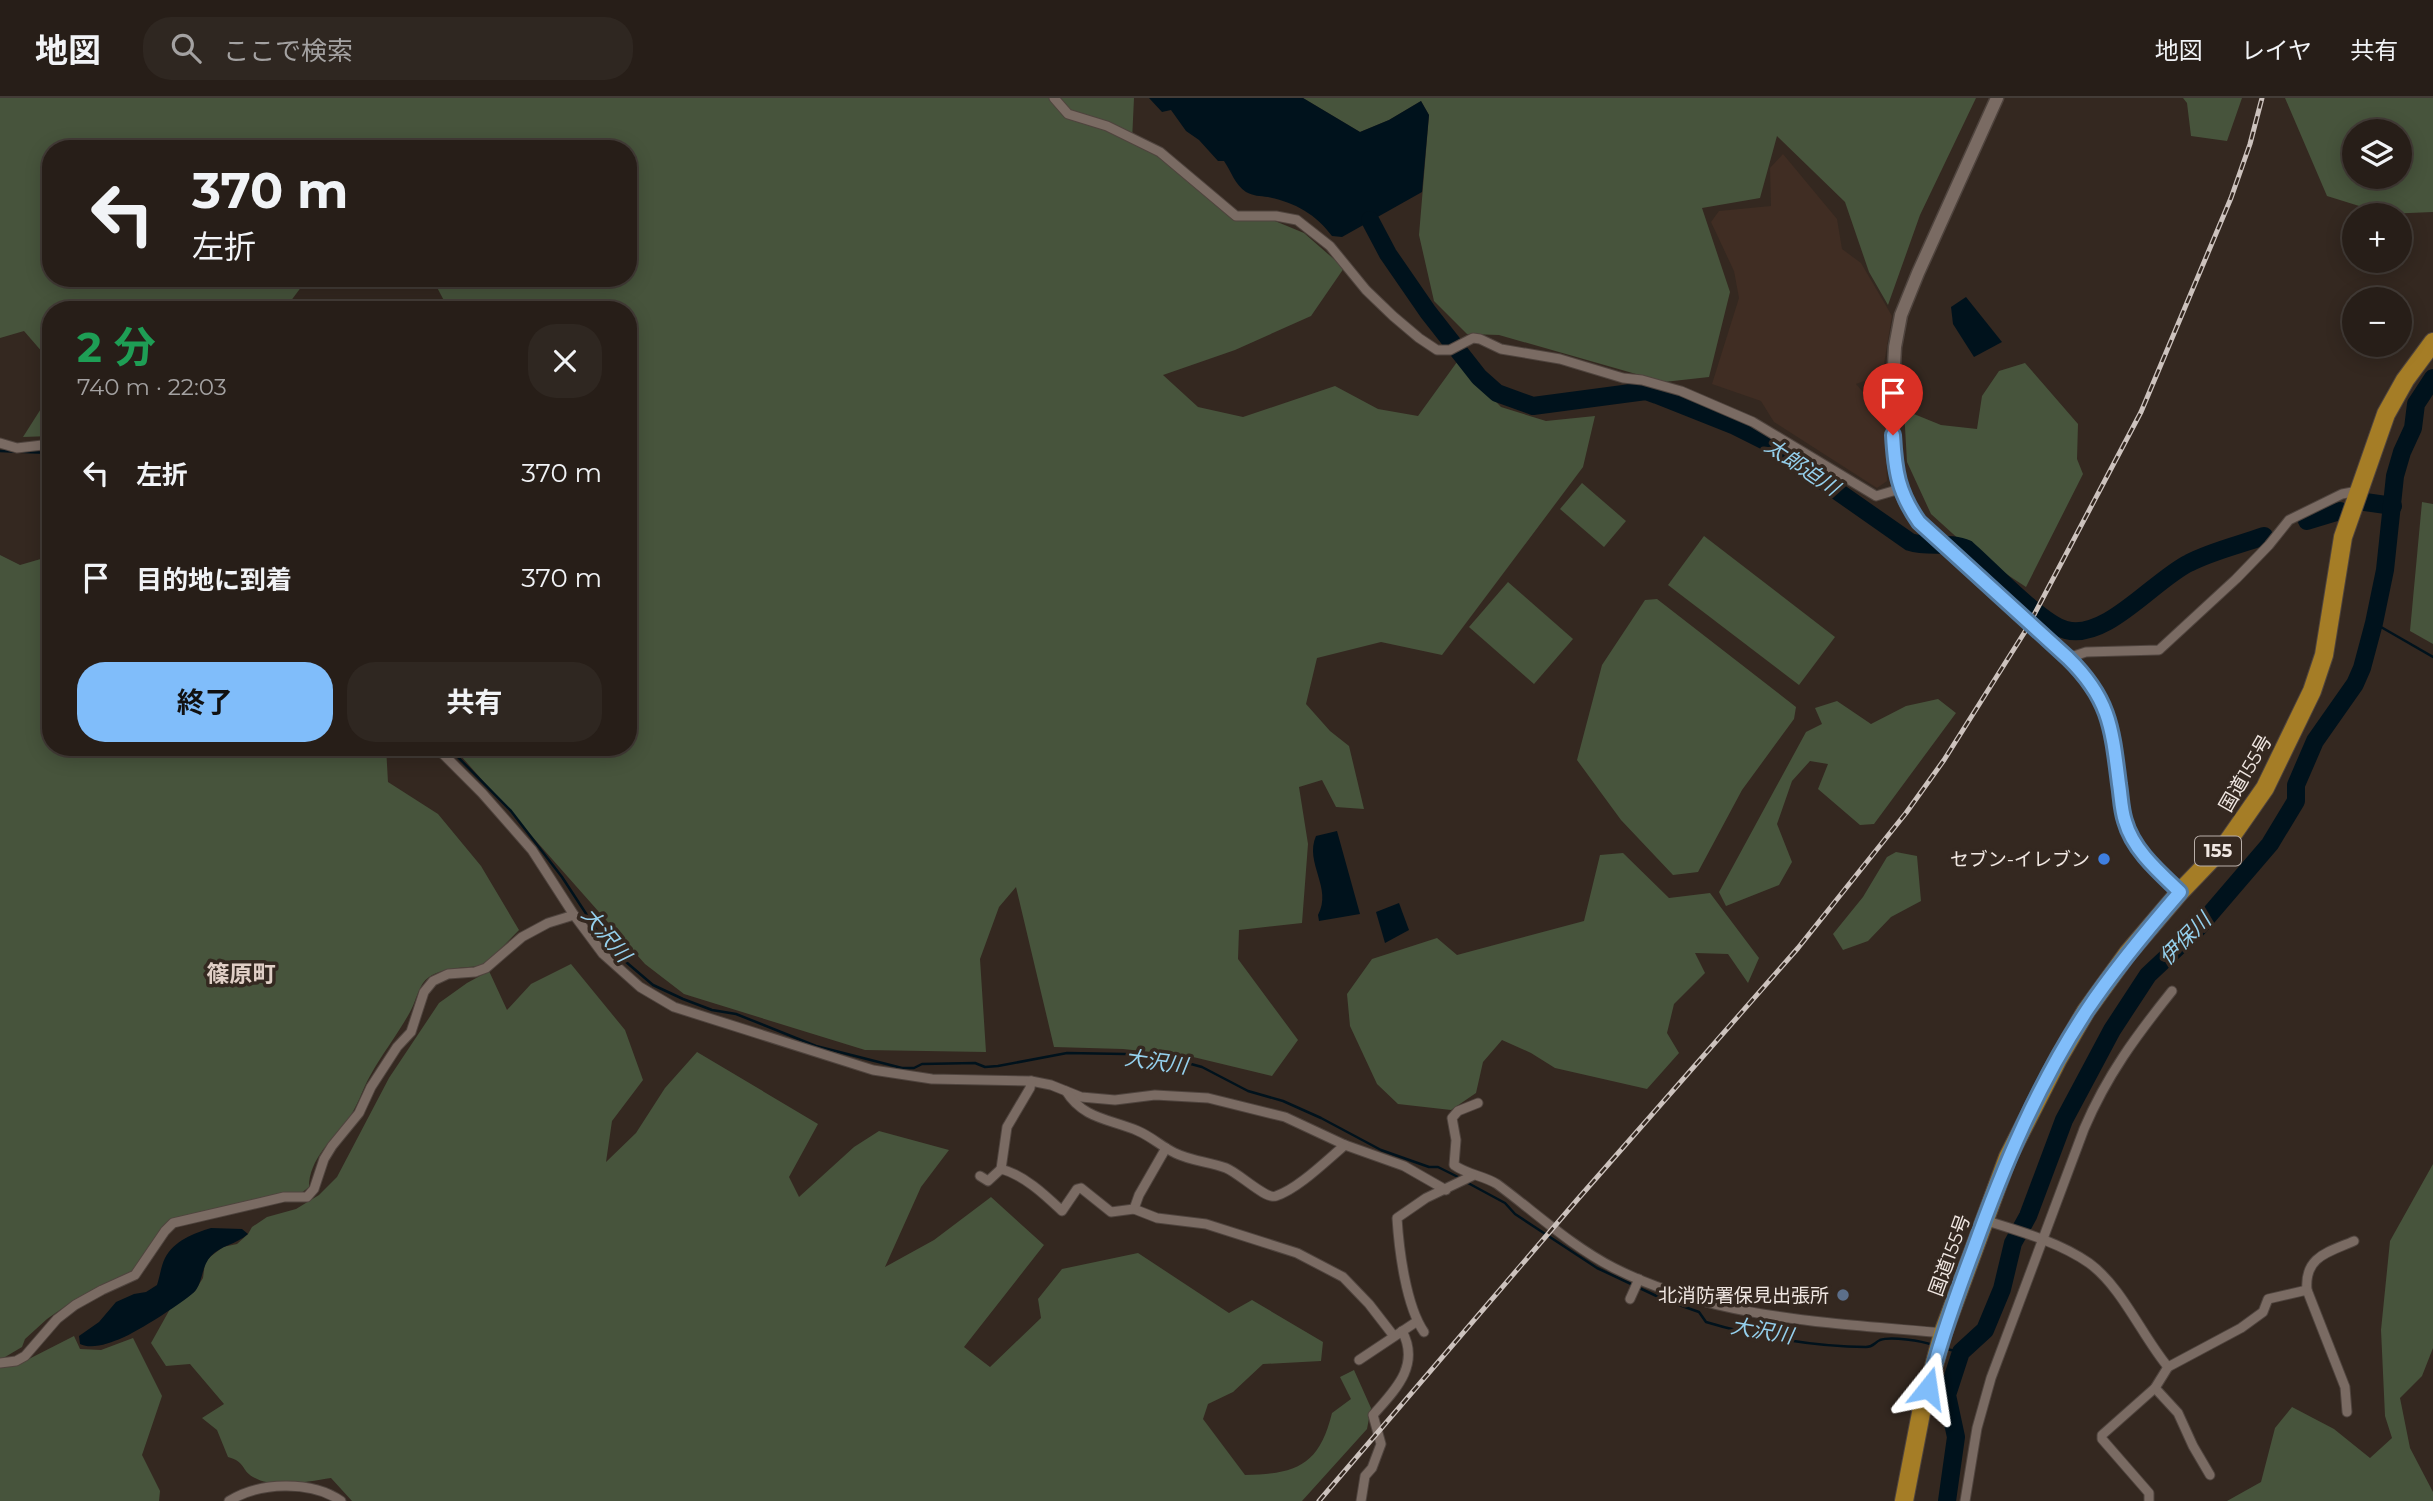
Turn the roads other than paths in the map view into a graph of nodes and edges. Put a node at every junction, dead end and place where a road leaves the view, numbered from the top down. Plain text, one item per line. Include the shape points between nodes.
1 (1054, 98) edge
2 (1997, 98) edge
3 (2433, 342) edge
4 (0, 443) edge
5 (42, 445) edge
6 (1900, 489) junction
7 (2358, 491) junction
8 (2068, 658) junction
9 (445, 756) edge
10 (2180, 892) junction
11 (574, 915) junction
12 (2172, 991) dead end
13 (1031, 1081) junction
14 (1051, 1084) junction
15 (1478, 1104) dead end
16 (1345, 1145) junction
17 (1166, 1148) junction
18 (1001, 1168) junction
19 (980, 1176) dead end
20 (1472, 1176) junction
21 (1450, 1187) junction
22 (1134, 1209) junction
23 (1984, 1220) junction
24 (2041, 1240) junction
25 (2354, 1241) dead end
26 (1638, 1281) junction
27 (2307, 1290) junction
28 (1630, 1299) dead end
29 (1416, 1322) junction
30 (1424, 1332) dead end
31 (1397, 1333) junction
32 (1943, 1333) junction
33 (1359, 1360) dead end
34 (0, 1363) edge
35 (2168, 1367) junction
36 (2155, 1388) junction
37 (2347, 1412) dead end
38 (2210, 1475) dead end
39 (229, 1501) edge
40 (341, 1501) edge
41 (1361, 1501) edge
42 (1904, 1501) edge
43 (1965, 1501) edge
44 (2149, 1501) edge

1 - 6 street via 1068,114 1107,126 1160,152 1236,216 1297,220 1329,246 1366,290 1437,350 1480,339 1501,349 1560,359 1681,391 1753,422 1876,496
2 - 6 street via 1901,315 1892,371 1894,462
3 - 7 highway, 国道155号 / 155 via 2386,414
4 - 5 street via 17,448
6 - 8 street via 1919,522
7 - 8 street via 2289,520 2236,579 2159,650 2086,652
7 - 10 highway, 国道155号 / 155 via 2343,537 2324,655 2312,691 2265,788 2226,844
8 - 10 street via 2085,674 2106,708 2125,822 2137,846
9 - 11 street via 532,850
10 - 23 highway, 国道155号 / 155 via 2086,1011 2008,1157
11 - 13 street via 625,975 674,1007 873,1070 932,1079
11 - 34 street via 522,937 486,968 433,981 424,992 411,1032 324,1159 307,1197 284,1197 173,1223 135,1275 75,1305 25,1356
12 - 24 street via 2100,1091
13 - 14 street
13 - 18 street via 1007,1127
14 - 16 street via 1081,1097 1209,1098 1285,1117
14 - 17 street via 1067,1091 1071,1102 1091,1114 1144,1133
15 - 20 street via 1452,1118 1453,1162
16 - 17 street via 1275,1197 1268,1197 1241,1175
16 - 21 street
17 - 22 street
18 - 19 street via 991,1180
18 - 22 street via 1044,1194 1062,1211 1081,1188 1111,1212
20 - 21 street
20 - 26 street via 1484,1176 1497,1184 1578,1247
21 - 29 street via 1397,1218 1399,1250
22 - 31 street via 1157,1218 1206,1224 1297,1253 1343,1277
23 - 24 street
23 - 32 highway, 国道155号 / 155
24 - 35 street via 2091,1264 2121,1298
24 - 43 street via 1991,1378
25 - 27 street via 2313,1262
26 - 28 street
26 - 32 street via 1773,1316
27 - 35 street via 2268,1299 2263,1312 2241,1328
27 - 37 street via 2345,1387
29 - 30 street
29 - 31 street
31 - 33 street
31 - 41 street via 1405,1338 1405,1371 1401,1383 1373,1415 1381,1444 1365,1476
32 - 42 highway, 国道155号 / 155
35 - 36 street
36 - 38 street via 2182,1418
36 - 44 street via 2101,1437 2150,1493
39 - 40 street via 257,1491 298,1487

